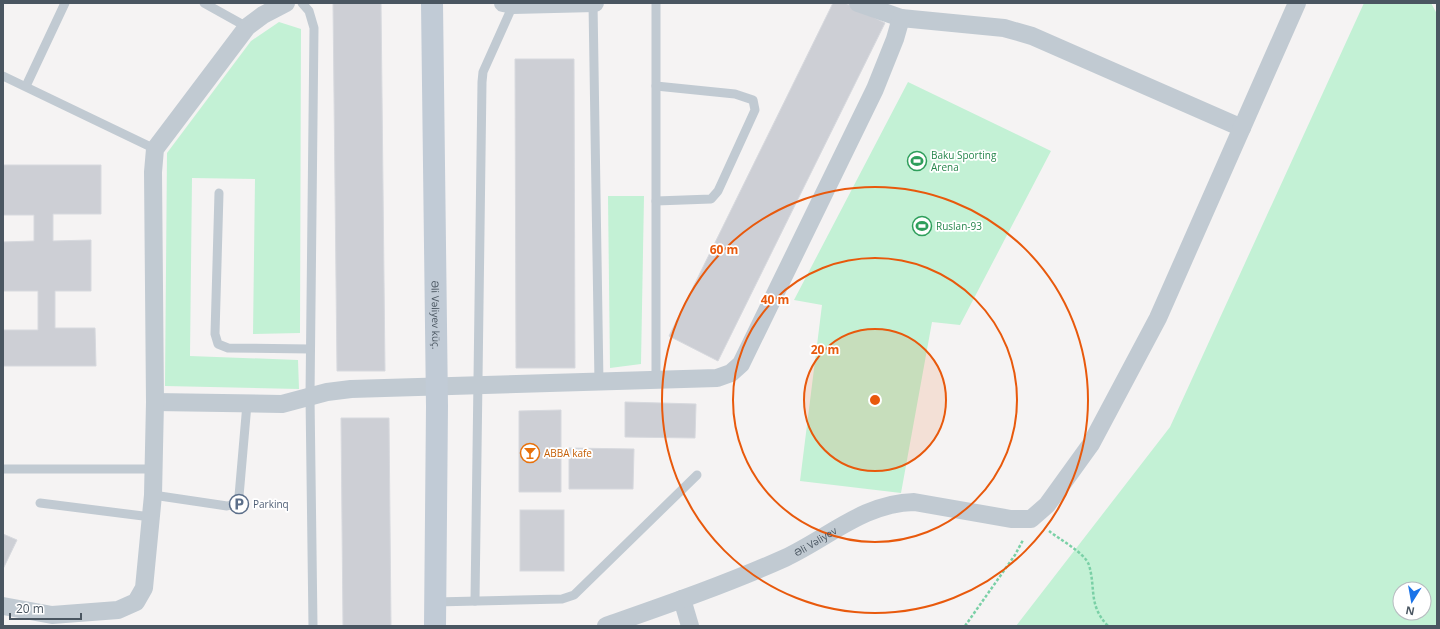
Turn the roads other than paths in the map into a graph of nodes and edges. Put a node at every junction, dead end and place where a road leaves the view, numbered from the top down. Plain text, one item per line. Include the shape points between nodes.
1 (65, 3) edge
2 (204, 3) edge
3 (286, 3) edge
4 (302, 3) edge
5 (432, 3) edge
6 (594, 3) edge
7 (656, 3) edge
8 (858, 3) edge
9 (1297, 3) edge
10 (508, 4) edge
11 (901, 18) junction
12 (247, 27) junction
13 (3, 76) edge
14 (26, 86) junction
15 (656, 86) junction
16 (1242, 128) junction
17 (155, 149) junction
18 (219, 193) dead end
19 (656, 201) junction
20 (310, 349) junction
21 (656, 380) junction
22 (599, 383) junction
23 (478, 386) junction
24 (436, 387) junction
25 (310, 396) junction
26 (155, 402) junction
27 (247, 404) junction
28 (3, 469) edge
29 (153, 469) junction
30 (698, 475) dead end
31 (153, 495) junction
32 (40, 503) dead end
33 (151, 517) junction
34 (682, 599) junction
35 (475, 601) junction
36 (435, 602) junction
37 (3, 606) edge
38 (313, 626) edge
39 (435, 626) edge
40 (606, 626) edge
41 (690, 626) edge

1 - 14 lane
2 - 12 lane
3 - 12 street via 263,14
4 - 20 lane via 309,11 314,28
5 - 24 street, Əli Vəliyev küç.
6 - 10 street
6 - 22 lane
7 - 15 lane
8 - 11 street
9 - 16 street
10 - 23 lane via 483,72 482,82
11 - 16 street via 1004,28 1032,36
11 - 21 street via 875,89 740,364 731,373 717,378
12 - 17 street
13 - 14 lane
14 - 17 lane
15 - 19 lane
15 - 19 lane via 735,94 753,100 755,110 718,192 711,199
16 - 34 street, Əli Vəliyev via 1158,318 1091,444 1047,505 1031,519 1011,519 902,502 862,514 785,558
17 - 26 street
18 - 20 lane via 215,334 218,344 228,348
19 - 21 lane
20 - 25 lane
21 - 22 street
22 - 23 street
23 - 24 street
23 - 35 lane
24 - 25 street via 351,389
24 - 36 street, Əli Vəliyev küç.
25 - 27 street via 282,404
25 - 38 lane
26 - 27 street
26 - 29 street
27 - 31 lane via 239,496 235,504 227,506
28 - 29 lane
29 - 31 street
30 - 35 lane via 574,595 562,599
31 - 33 street
32 - 33 lane
33 - 37 street via 144,588 136,602 118,610 52,615
34 - 40 street, Əli Vəliyev
34 - 41 street
35 - 36 lane
36 - 39 street, Əli Vəliyev küç.

